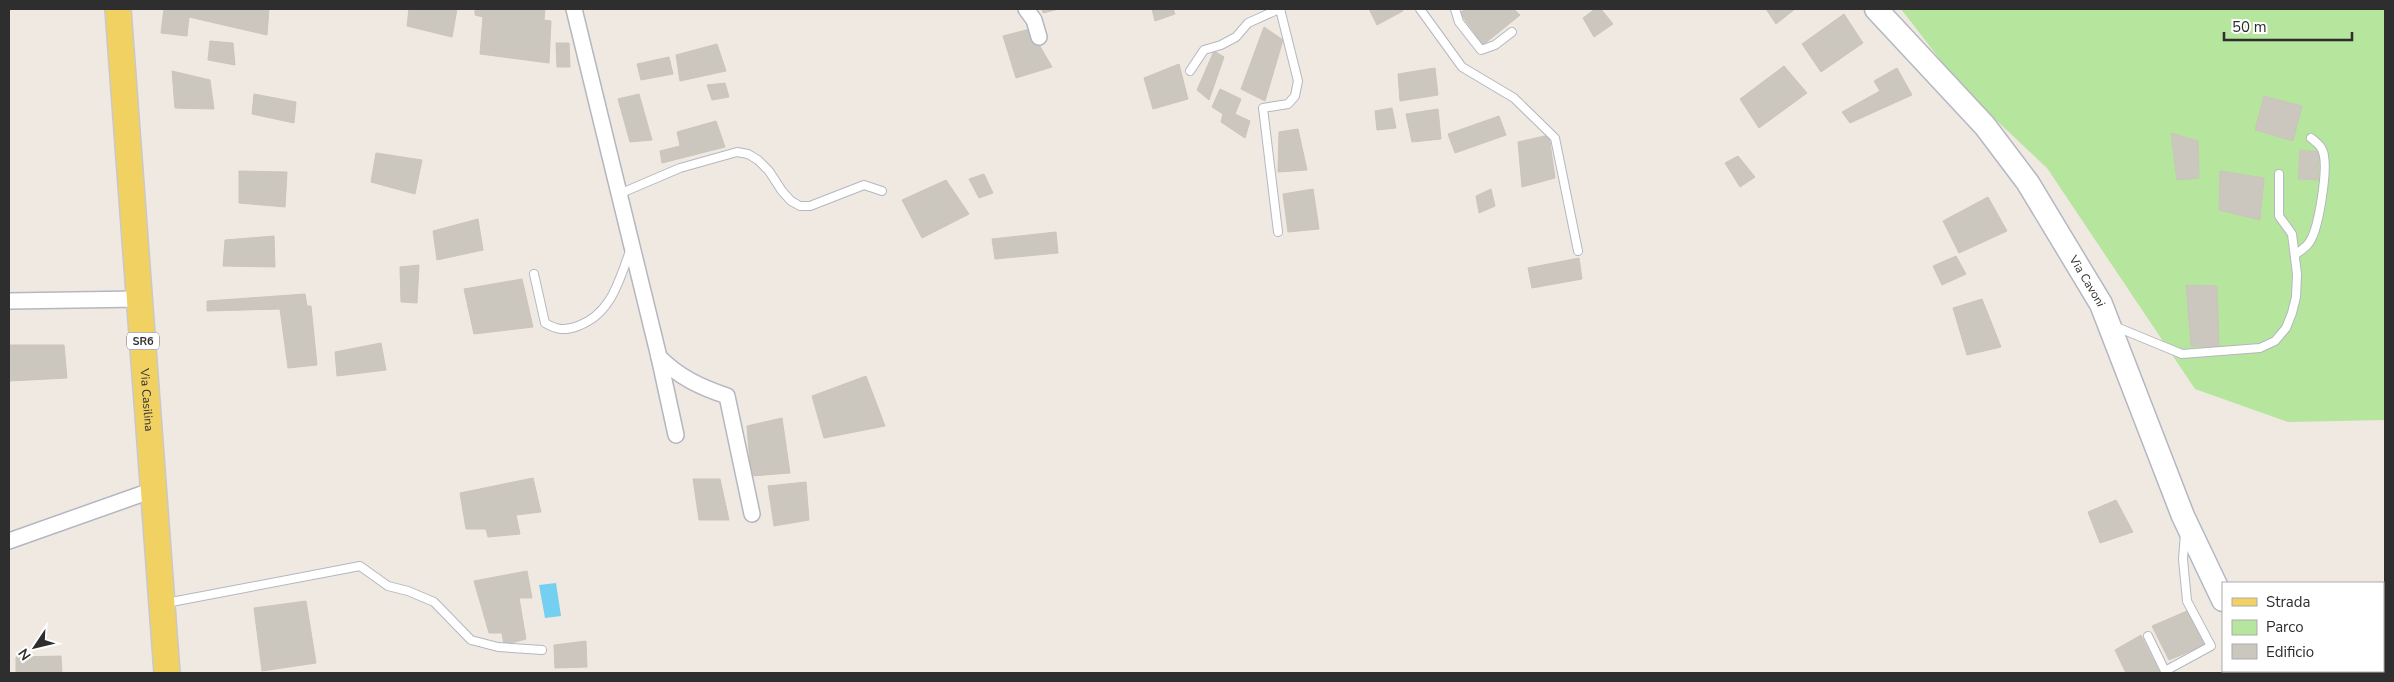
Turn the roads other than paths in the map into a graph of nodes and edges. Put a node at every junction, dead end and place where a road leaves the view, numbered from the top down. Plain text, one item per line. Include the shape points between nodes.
1 (118, 9) edge
2 (574, 9) edge
3 (1026, 9) edge
4 (1280, 9) edge
5 (1420, 9) edge
6 (1455, 9) edge
7 (1876, 9) edge
8 (1512, 32) dead end
9 (1040, 38) dead end
10 (1190, 71) dead end
11 (2311, 138) dead end
12 (2279, 174) dead end
13 (882, 191) dead end
14 (618, 194) junction
15 (1278, 232) dead end
16 (632, 247) junction
17 (1578, 251) dead end
18 (2296, 254) junction
19 (534, 274) dead end
20 (140, 299) junction
21 (9, 301) edge
22 (2109, 323) junction
23 (659, 357) junction
24 (676, 435) dead end
25 (154, 490) junction
26 (752, 514) dead end
27 (2189, 527) junction
28 (9, 541) edge
29 (2222, 598) edge
30 (162, 603) junction
31 (2148, 636) dead end
32 (542, 650) dead end
33 (167, 673) edge

1 - 20 main road, Via Casilina / SR6
2 - 14 street
3 - 9 street
4 - 10 lane via 1248,23 1236,37 1204,50
4 - 15 lane via 1298,81 1295,96 1288,104 1263,108
5 - 17 lane via 1462,66 1514,98 1555,138
6 - 8 lane via 1459,22 1482,50
7 - 22 street, Via Cavoni via 1985,126 2028,183 2101,304
11 - 18 lane via 2320,145 2325,171 2315,231 2309,244
12 - 18 lane via 2279,216 2292,234
13 - 14 lane via 864,185 810,206 800,206 782,192 758,160 737,152 680,168
14 - 16 street
16 - 19 lane via 619,283 605,307 595,317 567,329 555,329 545,323
16 - 23 street
18 - 22 lane via 2296,297 2292,313 2286,328 2275,341 2260,348 2182,354
20 - 21 street
20 - 25 main road, Via Casilina / SR6
22 - 27 street, Via Cavoni
23 - 24 street
23 - 26 street via 674,372 702,388 727,396
25 - 28 street
25 - 30 main road, Via Casilina / SR6
27 - 29 street, Via Cavoni
27 - 31 lane via 2184,537 2183,559 2187,601 2211,646 2166,671
30 - 32 lane via 360,566 388,586 434,602 471,640 498,647
30 - 33 main road, Via Casilina / SR6

